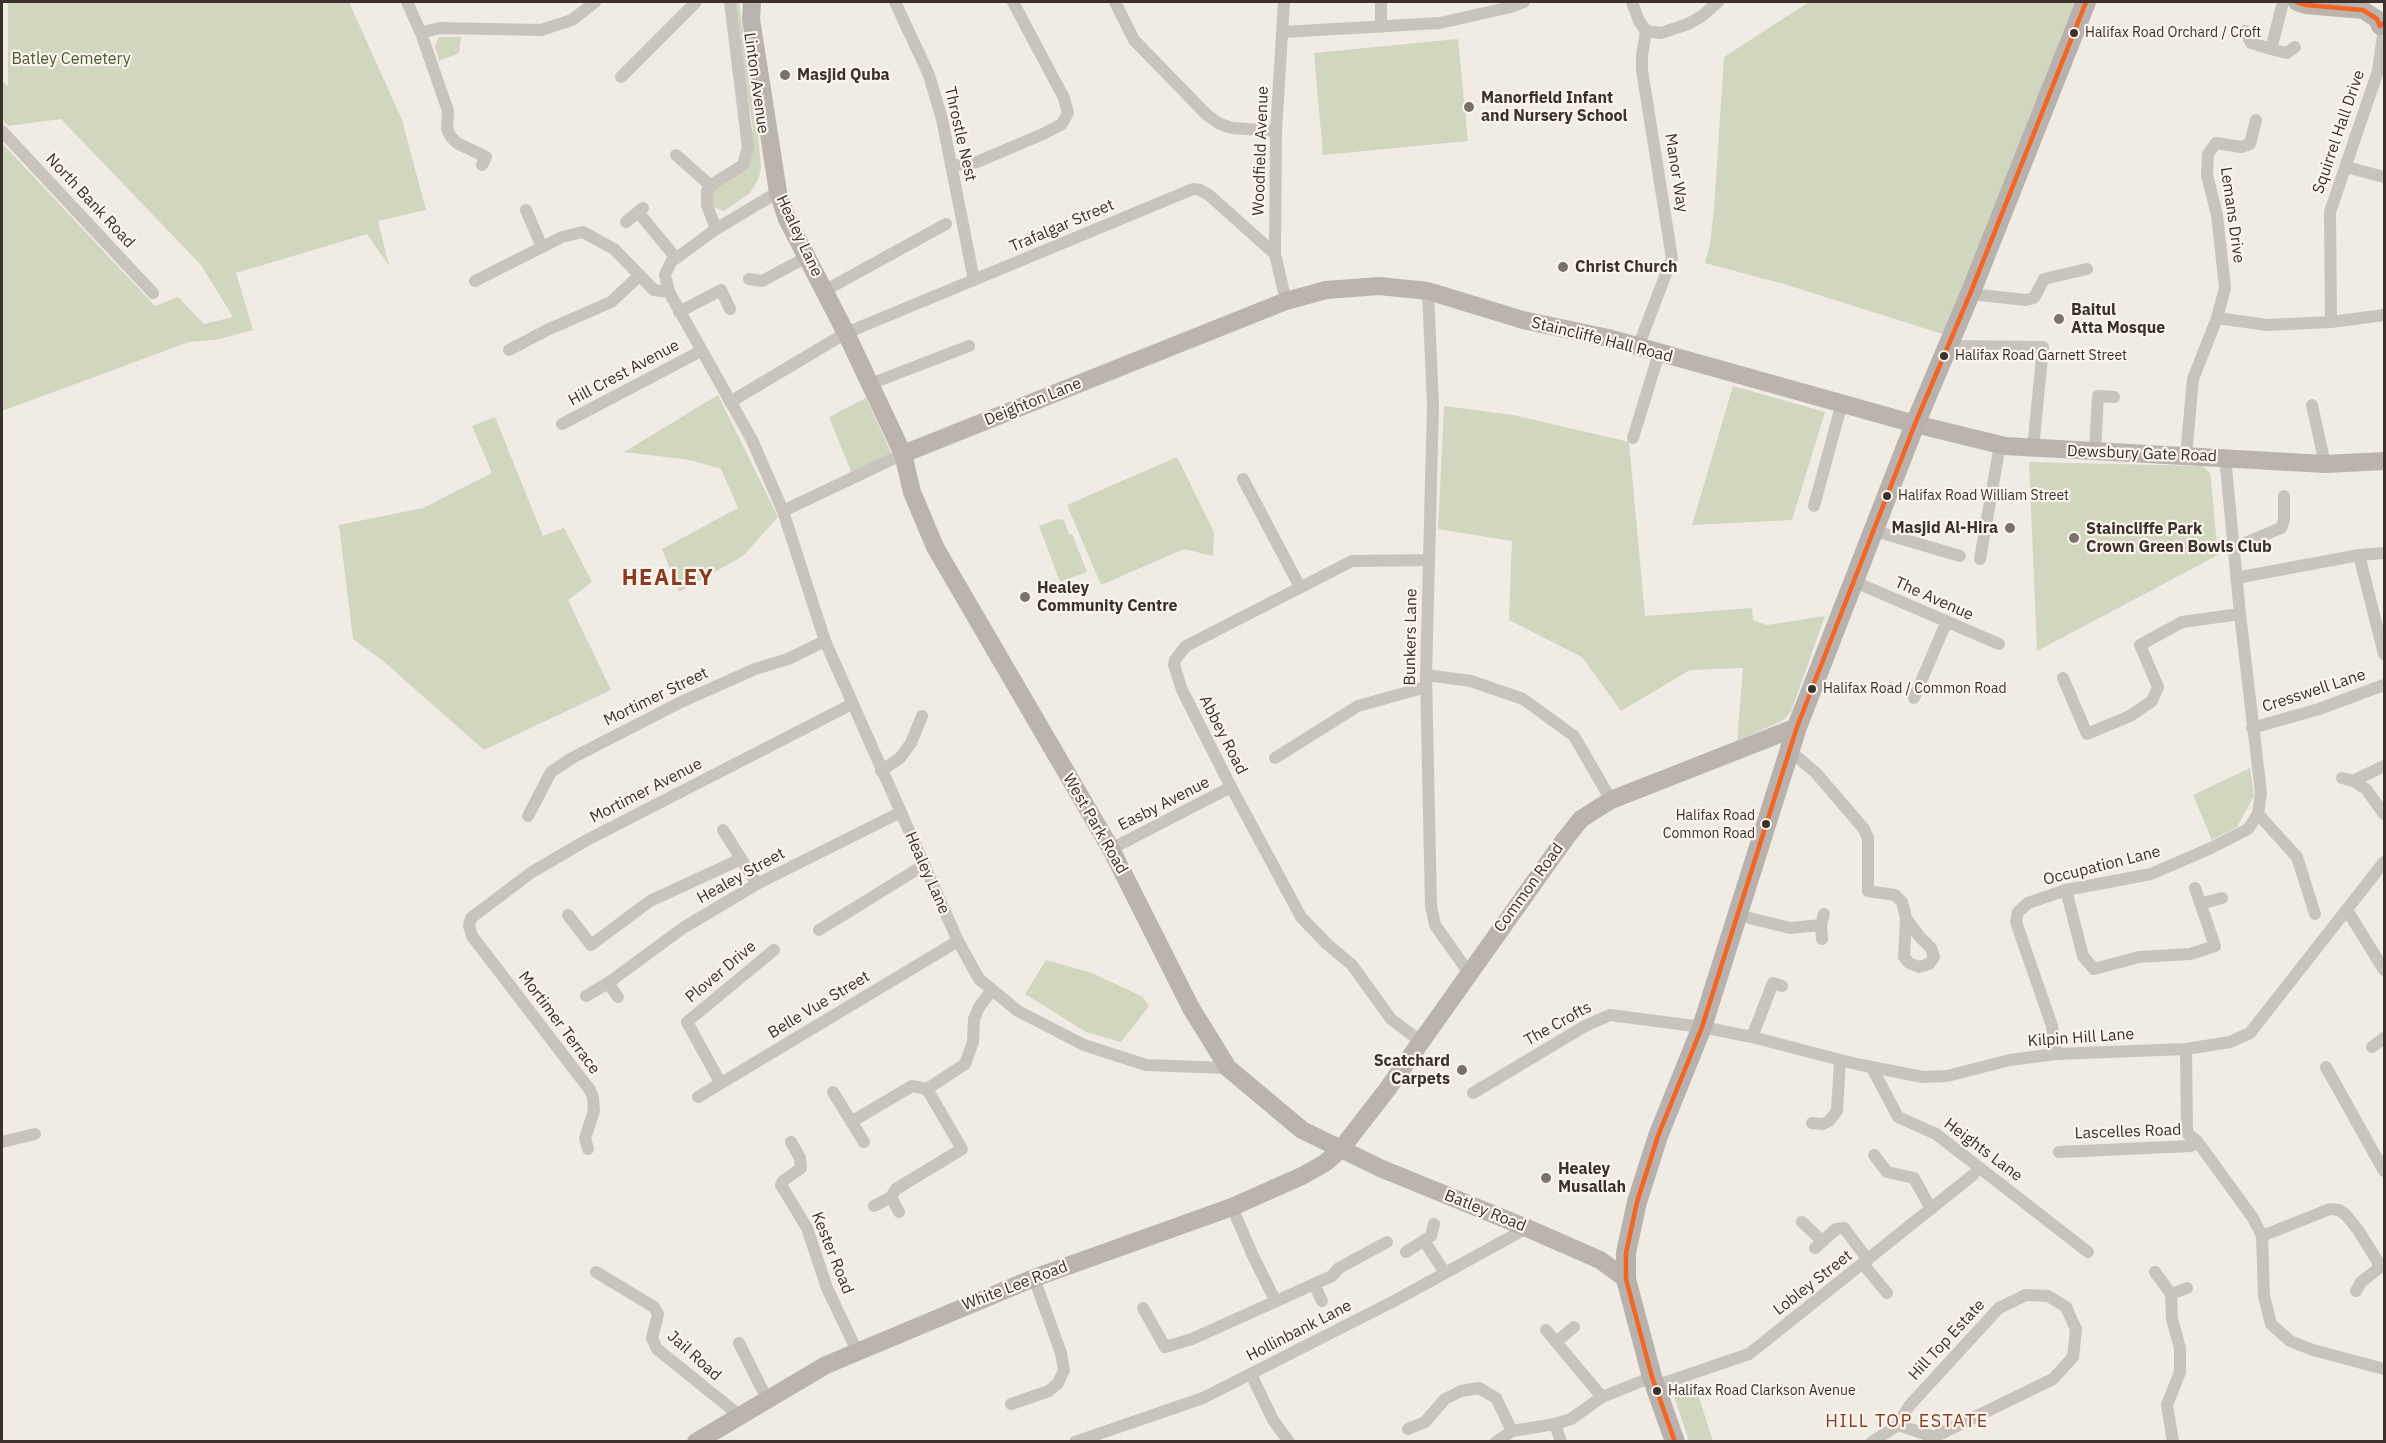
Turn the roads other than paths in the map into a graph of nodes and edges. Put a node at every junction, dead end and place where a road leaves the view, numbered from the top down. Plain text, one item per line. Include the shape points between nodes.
1 (407, 2) edge
2 (595, 2) edge
3 (696, 2) edge
4 (730, 2) edge
5 (752, 2) edge
6 (895, 2) edge
7 (1013, 2) edge
8 (1115, 2) edge
9 (1284, 2) edge
10 (1381, 2) edge
11 (1524, 2) edge
12 (1632, 2) edge
13 (1718, 2) edge
14 (2086, 2) edge
15 (2283, 2) edge
16 (2297, 2) edge
17 (2383, 25) edge
18 (1381, 27) junction
19 (2245, 31) dead end
20 (1283, 32) junction
21 (1646, 32) junction
22 (421, 33) junction
23 (2295, 47) dead end
24 (2271, 48) junction
25 (2381, 72) edge
26 (621, 77) dead end
27 (2256, 120) dead end
28 (2, 131) edge
29 (1276, 131) junction
30 (676, 155) dead end
31 (482, 165) dead end
32 (951, 166) junction
33 (2346, 167) junction
34 (2385, 177) edge
35 (711, 186) junction
36 (778, 192) junction
37 (526, 210) dead end
38 (626, 222) dead end
39 (946, 224) dead end
40 (716, 229) junction
41 (542, 248) junction
42 (1275, 254) junction
43 (807, 257) junction
44 (676, 258) junction
45 (2087, 269) dead end
46 (639, 275) junction
47 (749, 279) dead end
48 (974, 280) junction
49 (475, 281) dead end
50 (824, 291) junction
51 (1428, 291) junction
52 (669, 292) junction
53 (153, 293) dead end
54 (1970, 294) junction
55 (1286, 301) junction
56 (730, 309) dead end
57 (680, 312) junction
58 (2385, 315) edge
59 (2217, 318) junction
60 (2331, 322) junction
61 (846, 333) junction
62 (969, 346) dead end
63 (1949, 346) junction
64 (1638, 347) junction
65 (508, 350) dead end
66 (701, 351) junction
67 (1659, 352) junction
68 (870, 384) junction
69 (2114, 397) dead end
70 (730, 402) junction
71 (1842, 404) junction
72 (2312, 405) dead end
73 (562, 424) dead end
74 (1915, 424) junction
75 (1633, 438) dead end
76 (2000, 446) junction
77 (2033, 449) junction
78 (2095, 452) junction
79 (903, 454) junction
80 (2186, 456) junction
81 (2225, 458) junction
82 (2378, 462) edge
83 (2325, 464) junction
84 (1243, 479) dead end
85 (2284, 496) dead end
86 (1814, 506) dead end
87 (783, 511) junction
88 (1875, 531) junction
89 (2233, 548) junction
90 (2385, 553) edge
91 (2359, 555) junction
92 (1960, 556) dead end
93 (1980, 559) dead end
94 (1429, 560) junction
95 (2236, 578) junction
96 (1855, 582) junction
97 (1300, 587) junction
98 (2240, 614) junction
99 (1947, 623) junction
100 (825, 641) junction
101 (2000, 644) dead end
102 (2385, 654) edge
103 (2062, 678) dead end
104 (1426, 681) junction
105 (2385, 685) edge
106 (1914, 698) dead end
107 (852, 704) junction
108 (922, 716) dead end
109 (1797, 727) junction
110 (2253, 728) junction
111 (1789, 750) junction
112 (1275, 759) dead end
113 (2385, 766) edge
114 (881, 771) junction
115 (1231, 787) junction
116 (1611, 800) junction
117 (899, 813) junction
118 (2258, 814) junction
119 (2385, 814) edge
120 (528, 816) dead end
121 (723, 830) dead end
122 (1111, 849) junction
123 (741, 859) junction
124 (2385, 862) edge
125 (924, 865) junction
126 (757, 884) junction
127 (2195, 888) dead end
128 (2066, 890) junction
129 (2223, 898) dead end
130 (2200, 904) junction
131 (2347, 910) junction
132 (2314, 914) dead end
133 (568, 915) dead end
134 (1737, 915) junction
135 (1906, 918) dead end
136 (469, 926) joint
137 (819, 930) dead end
138 (1822, 939) dead end
139 (958, 941) junction
140 (774, 950) dead end
141 (2385, 970) edge
142 (1469, 973) junction
143 (608, 983) junction
144 (1782, 986) dead end
145 (992, 990) junction
146 (586, 996) dead end
147 (618, 997) dead end
148 (1702, 1027) junction
149 (1752, 1037) junction
150 (2385, 1038) edge
151 (1420, 1041) junction
152 (2372, 1047) dead end
153 (2186, 1049) junction
154 (2056, 1054) junction
155 (1840, 1060) junction
156 (2326, 1067) dead end
157 (1228, 1068) junction
158 (1872, 1068) junction
159 (720, 1082) junction
160 (927, 1089) junction
161 (833, 1092) dead end
162 (1473, 1093) dead end
163 (698, 1097) dead end
164 (851, 1122) junction
165 (1812, 1123) dead end
166 (35, 1134) dead end
167 (2197, 1141) junction
168 (2, 1142) edge
169 (791, 1142) dead end
170 (864, 1142) dead end
171 (588, 1149) dead end
172 (1341, 1149) junction
173 (2059, 1152) dead end
174 (1874, 1155) dead end
175 (2385, 1171) edge
176 (1973, 1175) dead end
177 (891, 1197) junction
178 (874, 1206) dead end
179 (1232, 1207) junction
180 (1931, 1209) junction
181 (899, 1212) dead end
182 (1802, 1222) dead end
183 (1434, 1224) dead end
184 (1527, 1227) junction
185 (2262, 1236) junction
186 (1387, 1242) dead end
187 (1425, 1242) junction
188 (1406, 1252) dead end
189 (2088, 1252) dead end
190 (1865, 1262) junction
191 (596, 1272) dead end
192 (2155, 1272) dead end
193 (1445, 1273) junction
194 (1034, 1278) junction
195 (1626, 1279) junction
196 (1314, 1284) junction
197 (2187, 1288) dead end
198 (2356, 1291) dead end
199 (1887, 1293) dead end
200 (2170, 1294) junction
201 (1275, 1300) junction
202 (1322, 1301) dead end
203 (1143, 1308) dead end
204 (1574, 1327) dead end
205 (1546, 1329) dead end
206 (1556, 1342) junction
207 (739, 1343) dead end
208 (857, 1351) junction
209 (2385, 1369) edge
210 (1251, 1374) junction
211 (1654, 1382) junction
212 (1602, 1397) junction
213 (767, 1398) junction
214 (1011, 1404) dead end
215 (739, 1416) junction
216 (1555, 1424) junction
217 (1898, 1425) junction
218 (1408, 1429) dead end
219 (1512, 1431) junction
220 (696, 1442) edge
221 (1075, 1442) edge
222 (1289, 1442) edge
223 (1496, 1442) edge
224 (1561, 1442) edge
225 (1675, 1442) edge
226 (1872, 1442) edge
227 (2173, 1442) edge

1 - 22 street
2 - 22 street via 572,20 541,30 439,28
3 - 26 street
4 - 35 street, Linton Avenue via 748,148 743,165
5 - 36 main road, Healey Lane via 751,19
6 - 32 street, Throstle Nest via 928,75
7 - 32 street via 1068,112 1062,124 1043,134 977,162
8 - 29 street via 1134,40 1207,115 1232,128
9 - 20 street, Woodfield Avenue
10 - 18 street
11 - 18 street via 1440,23
12 - 21 street
13 - 21 street via 1688,24 1661,33
14 - 54 main road
15 - 24 street
16 - 17 main road via 2363,10
17 - 25 street, Squirrel Hall Drive
18 - 20 street
19 - 24 street via 2251,42
20 - 29 street, Woodfield Avenue
21 - 64 street, Manor Way via 1642,70 1672,258
22 - 31 street via 448,111 447,129 457,143 486,157
23 - 24 street via 2287,53
25 - 33 street, Squirrel Hall Drive
27 - 59 street, Lemans Drive via 2250,144 2241,147 2216,143 2208,154 2206,175 2217,215 2225,288
28 - 53 street, North Bank Road
29 - 42 street, Woodfield Avenue
30 - 35 street
32 - 48 street, Throstle Nest
33 - 34 street
33 - 60 street, Squirrel Hall Drive via 2330,212
35 - 40 street via 707,205
36 - 40 street
36 - 43 main road, Healey Lane
37 - 41 street
38 - 44 street via 640,210
39 - 50 street
40 - 44 street
41 - 46 street via 583,232 614,249
41 - 49 street
42 - 48 street, Trafalgar Street via 1209,195 1193,189
42 - 55 street, Woodfield Avenue
43 - 47 street via 762,281
43 - 50 main road, Healey Lane
44 - 52 street via 665,275
45 - 54 street via 2044,279 2034,297 2026,300
46 - 52 street via 654,290
46 - 65 street via 611,302
48 - 61 street, Trafalgar Street
50 - 61 main road, Healey Lane
51 - 55 main road, Staincliffe Hall Road via 1379,286 1326,290
51 - 64 main road, Staincliffe Hall Road via 1523,320
51 - 94 street, Bunkers Lane via 1433,405
52 - 57 street, Healey Lane
54 - 63 main road
55 - 79 main road, Deighton Lane
56 - 57 street via 721,290
57 - 66 street, Healey Lane
58 - 60 street
59 - 60 street via 2267,325
59 - 80 street, Lemans Drive via 2193,379
61 - 68 main road, Healey Lane
61 - 70 street, Trafalgar Street
62 - 68 street
63 - 74 main road
63 - 77 street via 2043,346
64 - 67 main road, Staincliffe Hall Road
66 - 70 street, Healey Lane
66 - 73 street, Hill Crest Avenue
67 - 71 main road, Staincliffe Hall Road
67 - 75 street
68 - 79 main road, Healey Lane
69 - 78 street via 2098,396
70 - 87 street, Healey Lane via 752,440
71 - 74 main road, Staincliffe Hall Road
71 - 86 street
72 - 83 street
74 - 76 main road, Dewsbury Gate Road
74 - 88 main road
76 - 77 main road, Dewsbury Gate Road
76 - 93 street
77 - 78 main road, Dewsbury Gate Road
78 - 80 main road, Dewsbury Gate Road
79 - 87 street, Deighton Lane
79 - 122 main road, West Park Road via 912,492 935,547
80 - 81 main road, Dewsbury Gate Road
81 - 83 main road, Dewsbury Gate Road
81 - 89 street
82 - 83 main road, Dewsbury Gate Road
84 - 97 street
85 - 89 street via 2281,528
87 - 100 street, Healey Lane
88 - 92 street
88 - 96 main road
89 - 95 street
90 - 91 street
91 - 95 street
91 - 102 street
94 - 97 street, Abbey Road via 1352,561
94 - 104 street, Bunkers Lane
95 - 98 street
96 - 99 street, The Avenue
96 - 109 main road
97 - 115 street, Abbey Road via 1186,646 1175,660 1182,690
98 - 103 street via 2182,622 2140,645 2158,687 2152,701 2130,716 2087,734
98 - 110 street
99 - 101 street, The Avenue
99 - 106 street
100 - 107 street, Healey Lane
100 - 120 street, Mortimer Street via 681,702 572,758 551,772
104 - 112 street via 1358,706
104 - 116 street via 1471,681 1523,699 1574,736
104 - 142 street, Bunkers Lane via 1431,906 1435,925
105 - 110 street, Cresswell Lane
107 - 114 street, Healey Lane
107 - 136 street, Mortimer Avenue via 587,840 532,872 471,918
108 - 114 street via 900,759
109 - 111 main road
109 - 116 main road, Common Road
110 - 118 street via 2261,793
111 - 134 main road
111 - 135 street via 1816,773 1864,829 1868,838 1868,891 1895,895 1902,902
113 - 119 street via 2347,779 2366,789
114 - 117 street, Healey Lane
115 - 122 street, Easby Avenue
115 - 151 street, Abbey Road via 1301,917 1352,965 1391,1019
116 - 142 main road, Common Road via 1581,819 1565,838
117 - 125 street, Healey Lane
117 - 126 street, Healey Street
118 - 128 street, Occupation Lane via 2248,829 2151,874
118 - 132 street via 2296,857
121 - 123 street
122 - 157 main road, West Park Road via 1191,1008
123 - 126 street
123 - 133 street via 650,901 591,945
124 - 131 street, Kilpin Hill Lane
125 - 137 street
125 - 139 street, Healey Lane
126 - 143 street, Healey Street via 683,928
127 - 130 street
128 - 130 street via 2083,956 2094,969 2139,957 2190,954 2221,945
128 - 154 street, Occupation Lane via 2028,903 2018,912 2016,922 2052,1026
129 - 130 street
131 - 141 street
131 - 153 street, Kilpin Hill Lane via 2250,1033 2230,1042
134 - 138 street via 1790,928 1823,919
134 - 148 main road
136 - 171 street, Mortimer Terrace via 472,936 590,1090 594,1111 585,1138
139 - 145 street, Healey Lane via 979,979
139 - 159 street, Belle Vue Street
140 - 159 street, Plover Drive via 687,1022
142 - 151 main road, Common Road
143 - 146 street, Healey Street
143 - 147 street
144 - 149 street via 1773,983
145 - 157 street, Healey Lane via 1018,1011 1084,1045 1146,1065
145 - 160 street via 974,1019 973,1042 965,1064
148 - 149 street, Kilpin Hill Lane
148 - 162 street, The Crofts via 1610,1014
148 - 195 main road via 1658,1136 1637,1202 1626,1253
149 - 155 street, Kilpin Hill Lane
150 - 152 street
151 - 172 main road, Common Road
153 - 154 street, Kilpin Hill Lane
153 - 167 street via 2187,1133
154 - 158 street, Kilpin Hill Lane via 2010,1060 1947,1076 1923,1077
155 - 158 street, Kilpin Hill Lane
155 - 165 street via 1837,1111 1823,1124
156 - 175 street
157 - 172 main road, West Park Road via 1302,1130
158 - 189 street, Heights Lane via 1898,1117 1936,1134
159 - 163 street, Belle Vue Street
160 - 164 street via 912,1086
160 - 177 street via 962,1149 896,1189
161 - 164 street
164 - 170 street
166 - 168 street
167 - 173 street, Lascelles Road via 2191,1146
167 - 185 street
169 - 208 street, Kester Road via 801,1168 781,1185 807,1228 827,1288
172 - 179 main road, White Lee Road via 1302,1176
172 - 184 main road, Batley Road
174 - 180 street via 1887,1172 1914,1178
176 - 180 street, Lobley Street
177 - 178 street
177 - 181 street
179 - 194 main road, White Lee Road
179 - 201 street
180 - 190 street, Lobley Street
182 - 190 street via 1818,1244 1836,1229 1844,1228
183 - 187 street
184 - 193 street, Hollinbank Lane
184 - 195 main road, Batley Road via 1600,1260
185 - 198 street via 2330,1209 2339,1210 2358,1230 2378,1262 2378,1269
185 - 209 street via 2264,1296 2271,1324 2289,1341
186 - 196 street
187 - 188 street
187 - 193 street
190 - 199 street
190 - 211 street, Lobley Street via 1749,1354
191 - 215 street, Jail Road via 654,1307 658,1314 652,1338 657,1349
192 - 200 street
193 - 210 street, Hollinbank Lane
194 - 208 main road, White Lee Road
194 - 214 street via 1064,1370 1049,1391
195 - 211 main road
196 - 201 street
196 - 202 street
197 - 200 street
200 - 227 street via 2180,1348 2180,1372 2168,1405
201 - 203 street via 1192,1339 1165,1347
204 - 206 street
205 - 206 street
206 - 212 street
207 - 213 street
208 - 213 main road, White Lee Road
210 - 221 street, Hollinbank Lane via 1203,1398
210 - 222 street via 1273,1420
211 - 212 street, Lobley Street
211 - 225 main road
212 - 216 street, Lobley Street via 1571,1419
213 - 215 main road, White Lee Road
215 - 220 main road, White Lee Road
216 - 219 street, Lobley Street
216 - 224 street
217 - 217 street, Hill Top Estate via 1909,1406 1999,1308 2026,1295 2048,1296 2066,1307 2076,1329 2073,1357 2053,1379 1934,1437
217 - 226 street, Hill Top Estate
218 - 219 street via 1425,1422 1445,1399 1479,1388 1496,1398
219 - 223 street

